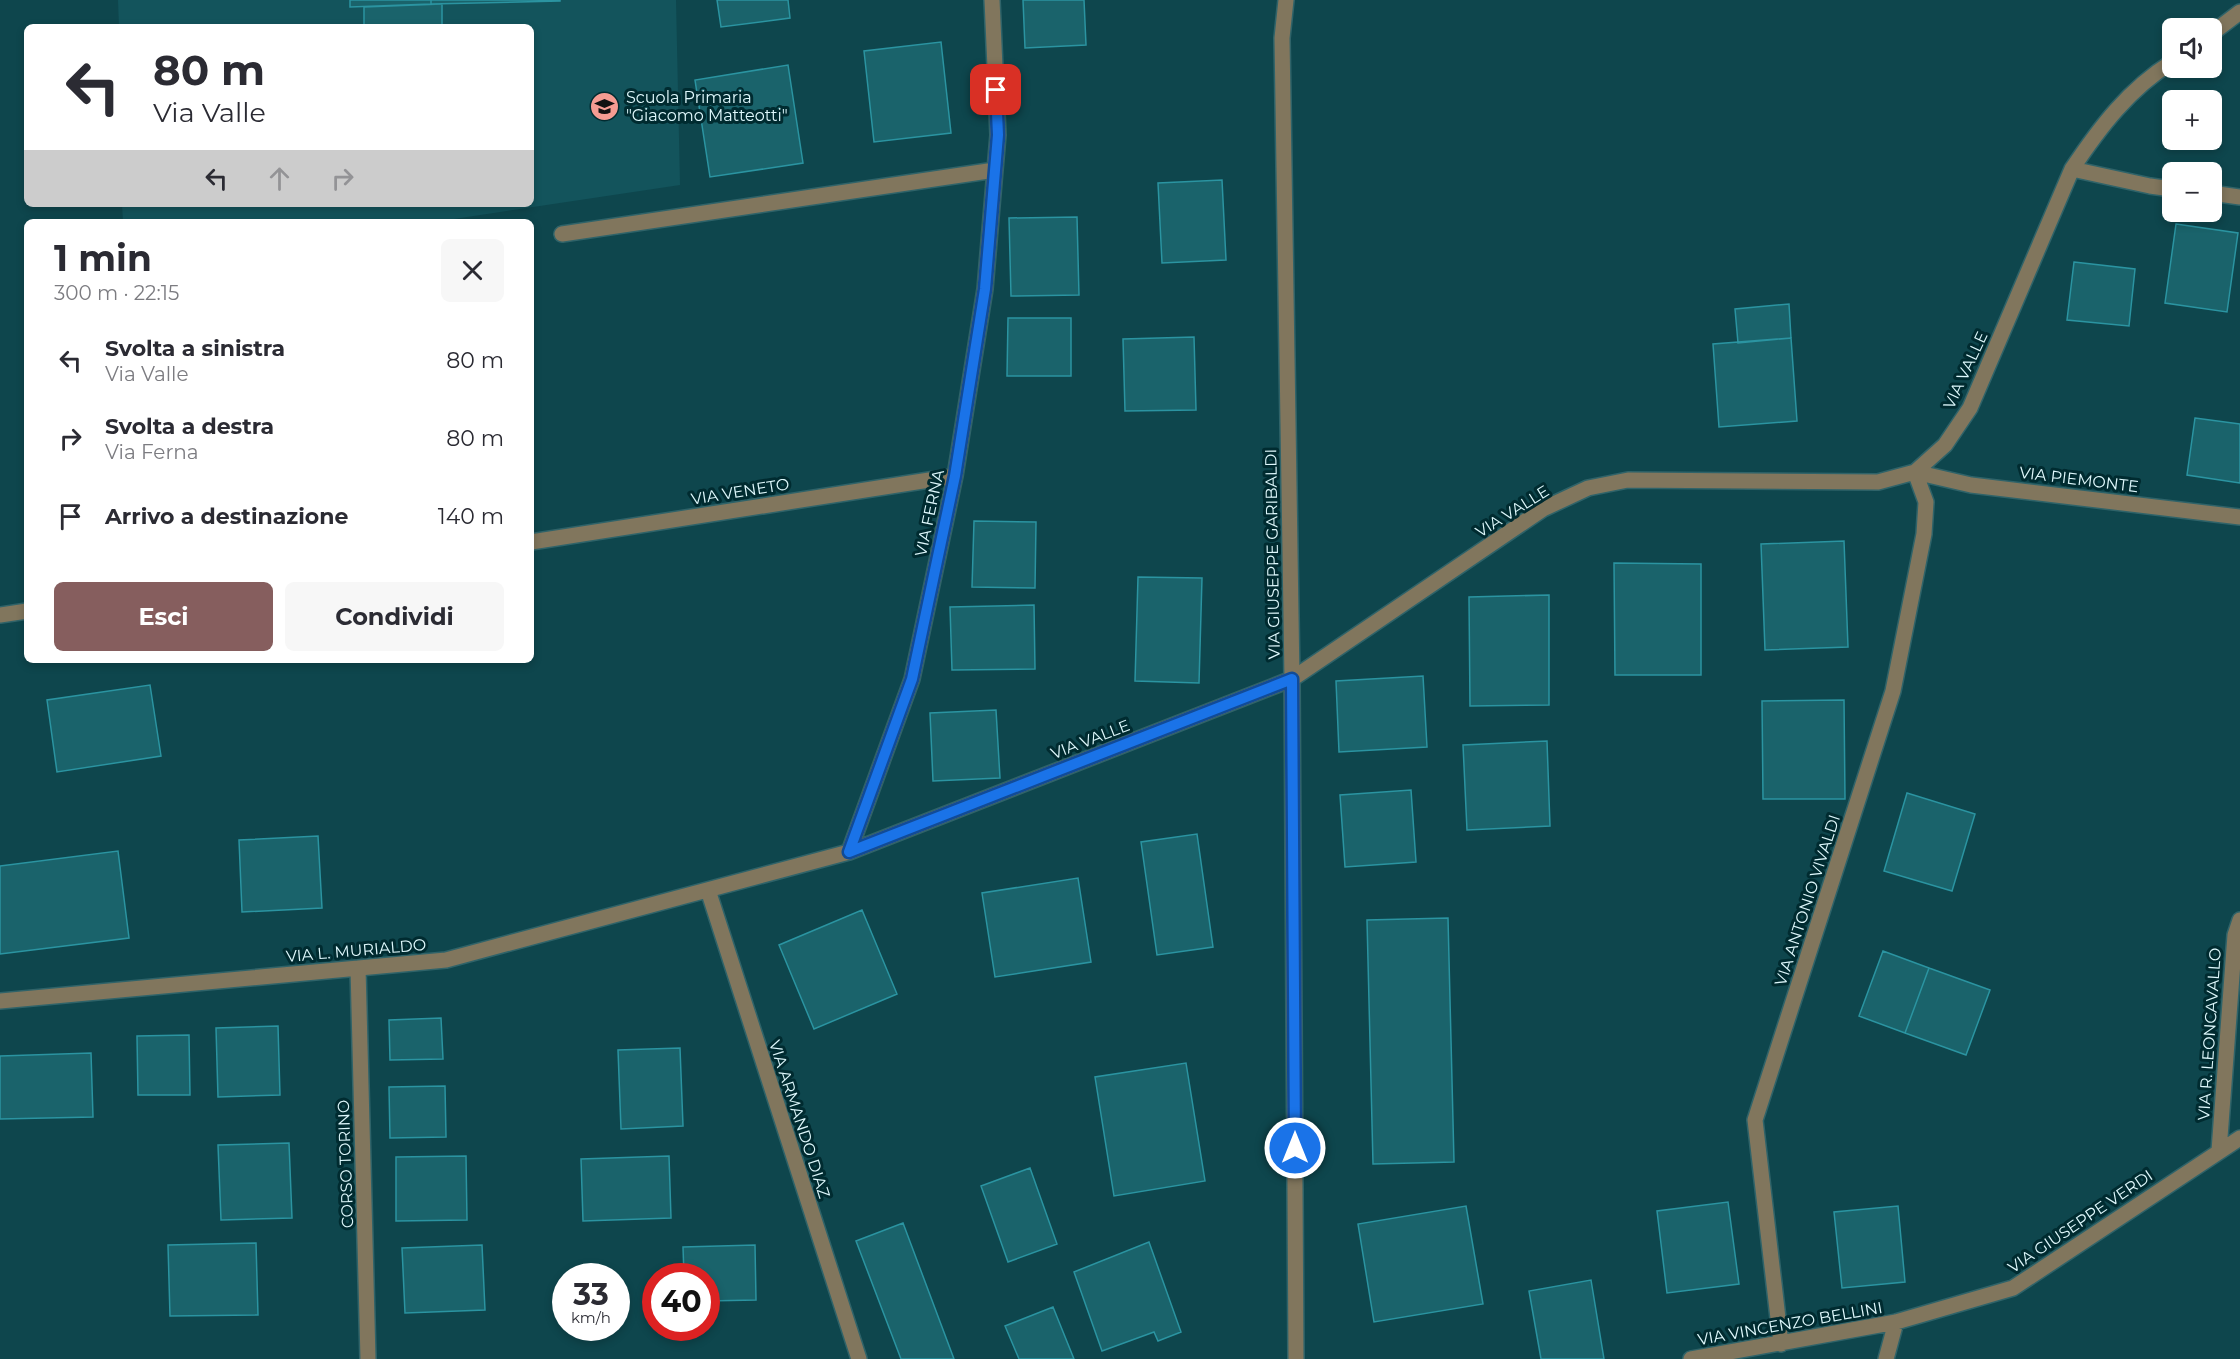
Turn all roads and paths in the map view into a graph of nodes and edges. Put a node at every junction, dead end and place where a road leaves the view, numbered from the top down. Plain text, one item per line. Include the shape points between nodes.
1 (992, 0) edge
2 (1286, 0) edge
3 (2240, 12) edge
4 (2222, 26) edge
5 (2162, 68) edge
6 (2072, 169) junction
7 (995, 170) junction
8 (2162, 188) edge
9 (2222, 195) edge
10 (2240, 197) edge
11 (562, 234) dead end
12 (1915, 472) junction
13 (955, 476) junction
14 (2240, 518) edge
15 (534, 542) edge
16 (24, 611) edge
17 (0, 615) edge
18 (1292, 679) junction
19 (849, 852) junction
20 (708, 890) junction
21 (2240, 920) edge
22 (358, 968) junction
23 (0, 1001) edge
24 (2240, 1138) edge
25 (2218, 1151) junction
26 (1896, 1322) junction
27 (1781, 1344) junction
28 (368, 1359) edge
29 (859, 1359) edge
30 (1296, 1359) edge
31 (1691, 1359) edge
32 (1886, 1359) edge

1 - 7 street, VIA FERNA via 998,135
2 - 18 street, VIA GIUSEPPE GARIBALDI via 1282,38
3 - 4 street
5 - 6 street, VIA VALLE via 2120,105
6 - 8 street
6 - 12 street, VIA VALLE via 1970,408 1945,445
7 - 11 street
7 - 13 street, VIA FERNA via 985,289
9 - 10 street
12 - 14 street, VIA PIEMONTE via 1971,485
12 - 18 street, VIA VALLE via 1878,482 1628,480 1588,488 1543,509
12 - 27 street, VIA ANTONIO VIVALDI via 1926,502 1924,534 1893,691 1755,1120
13 - 15 street, VIA VENETO
13 - 19 street, VIA FERNA via 912,679
16 - 17 street
18 - 19 street, VIA VALLE
18 - 30 street, VIA GIUSEPPE GARIBALDI
19 - 20 street, VIA VALLE
20 - 22 street, VIA L. MURIALDO via 446,960
20 - 29 street, VIA ARMANDO DIAZ
21 - 25 street, VIA R. LEONCAVALLO via 2235,935
22 - 23 street, VIA L. MURIALDO
22 - 28 street, CORSO TORINO
24 - 25 street, VIA GIUSEPPE VERDI
25 - 26 street, VIA GIUSEPPE VERDI via 2013,1288
26 - 27 street, VIA VINCENZO BELLINI
26 - 32 street
27 - 31 street, VIA VINCENZO BELLINI

